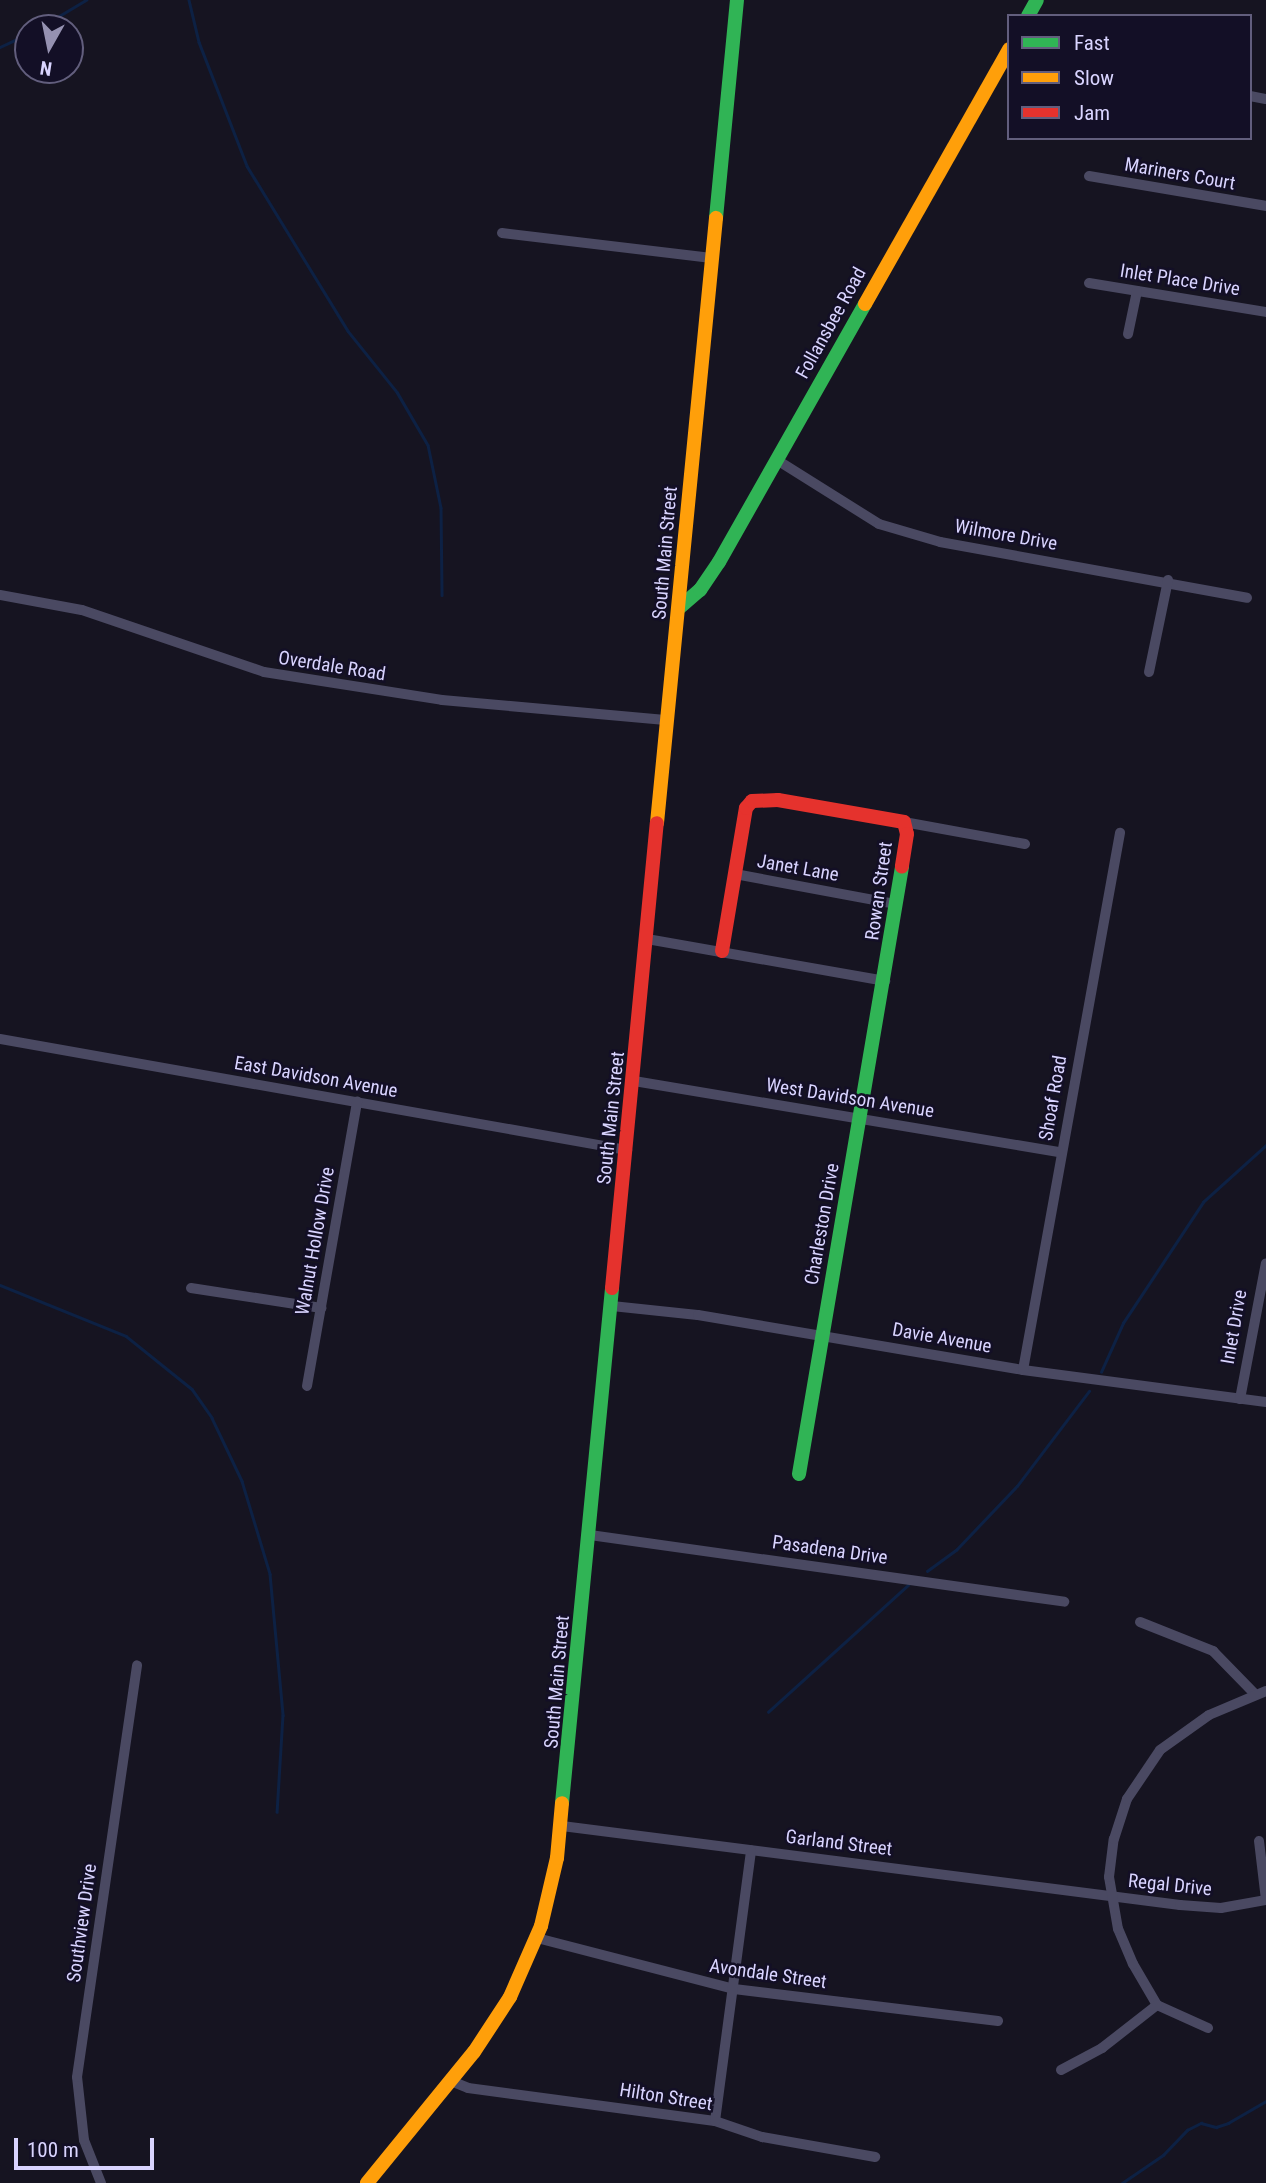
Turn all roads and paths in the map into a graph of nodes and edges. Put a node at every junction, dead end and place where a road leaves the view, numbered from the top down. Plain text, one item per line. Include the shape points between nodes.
1 (737, 0) edge
2 (1007, 53) edge
3 (1089, 176) dead end
4 (1266, 206) edge
5 (502, 233) dead end
6 (712, 258) junction
7 (1089, 283) dead end
8 (1137, 291) junction
9 (1266, 312) edge
10 (1128, 334) dead end
11 (777, 460) junction
12 (1168, 580) junction
13 (0, 595) edge
14 (1247, 598) dead end
15 (679, 608) junction
16 (1149, 672) dead end
17 (668, 720) junction
18 (904, 822) junction
19 (1119, 833) dead end
20 (1025, 844) dead end
21 (735, 874) junction
22 (896, 904) junction
23 (647, 939) junction
24 (722, 951) junction
25 (885, 981) junction
26 (0, 1039) edge
27 (634, 1081) junction
28 (357, 1101) junction
29 (861, 1117) junction
30 (626, 1150) junction
31 (1060, 1152) junction
32 (1266, 1263) edge
33 (191, 1288) dead end
34 (612, 1306) junction
35 (321, 1308) junction
36 (822, 1335) junction
37 (1023, 1370) junction
38 (307, 1387) dead end
39 (1240, 1399) junction
40 (1266, 1402) edge
41 (799, 1474) dead end
42 (590, 1535) junction
43 (1064, 1602) dead end
44 (1140, 1622) dead end
45 (138, 1665) dead end
46 (1261, 1693) edge
47 (562, 1826) junction
48 (1258, 1841) dead end
49 (751, 1850) junction
50 (1112, 1896) junction
51 (1266, 1900) edge
52 (537, 1938) junction
53 (734, 1989) junction
54 (1157, 2005) junction
55 (998, 2021) dead end
56 (1208, 2028) dead end
57 (1061, 2070) dead end
58 (451, 2081) junction
59 (715, 2121) junction
60 (874, 2157) dead end
61 (101, 2183) edge
62 (367, 2183) edge

1 - 6 main road, South Main Street
2 - 11 main road, Follansbee Road
3 - 4 street, Mariners Court
5 - 6 street
6 - 15 main road, South Main Street
7 - 8 street, Inlet Place Drive
8 - 9 street, Inlet Place Drive
8 - 10 street
11 - 12 street, Wilmore Drive via 879,524 940,542
11 - 15 main road, Follansbee Road via 708,580
12 - 14 street, Wilmore Drive via 1201,592
12 - 16 street
13 - 17 street, Overdale Road via 82,610 169,643 277,674 442,700
15 - 17 main road, South Main Street
17 - 23 main road, South Main Street
18 - 20 street
18 - 21 main road, Rowan Street via 759,798 746,808
18 - 22 main road, Rowan Street
19 - 31 street, Shoaf Road
21 - 22 street, Janet Lane
21 - 24 main road, Rowan Street
22 - 25 main road, Rowan Street
23 - 24 street
23 - 27 main road, South Main Street
24 - 25 street
25 - 29 main road, Charleston Drive
26 - 28 street, East Davidson Avenue
27 - 29 street, West Davidson Avenue
27 - 30 main road, South Main Street
28 - 30 street, East Davidson Avenue
28 - 35 street, Walnut Hollow Drive
29 - 31 street, West Davidson Avenue
29 - 36 main road, Charleston Drive
30 - 34 main road, South Main Street
31 - 37 street, Shoaf Road
32 - 39 street, Inlet Drive
33 - 35 street
34 - 36 street, Davie Avenue
34 - 42 main road, South Main Street
35 - 38 street, Walnut Hollow Drive
36 - 37 street, Davie Avenue
36 - 41 main road, Charleston Drive
37 - 39 street, Davie Avenue
39 - 40 street, Davie Avenue
42 - 43 street, Pasadena Drive
42 - 47 main road, South Main Street
44 - 46 street via 1213,1651
45 - 61 street, Southview Drive via 77,2077 84,2140
46 - 50 street via 1190,1726 1149,1763 1119,1819 1110,1869
47 - 49 street, Garland Street
47 - 52 main road, South Main Street
48 - 51 street
49 - 50 street, Garland Street
49 - 53 street
50 - 51 street, Regal Drive via 1221,1908
50 - 54 street via 1123,1945
52 - 53 street, Avondale Street
52 - 58 main road, South Main Street via 510,1997
53 - 55 street, Avondale Street
53 - 59 street
54 - 56 street
54 - 57 street via 1102,2048
58 - 59 street, Hilton Street via 468,2088
58 - 62 main road, South Main Street
59 - 60 street, Hilton Street via 762,2137

